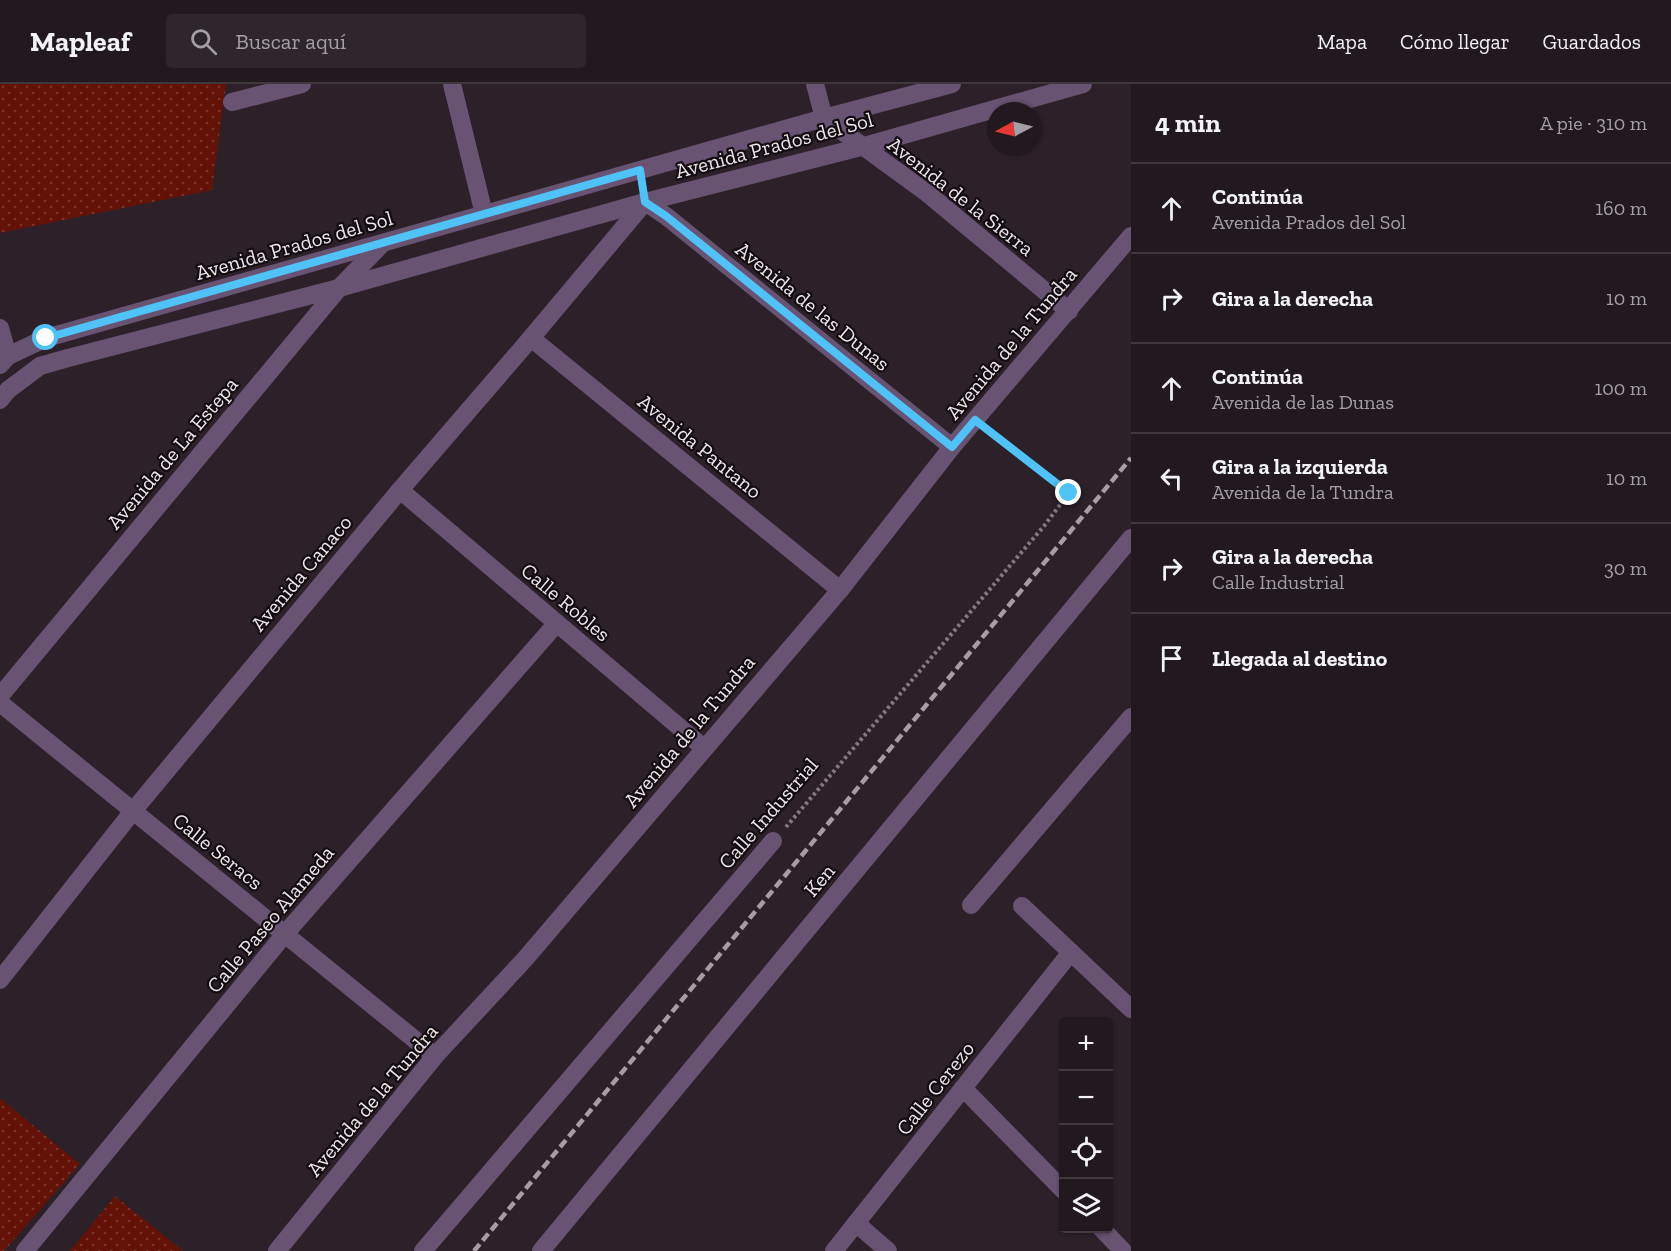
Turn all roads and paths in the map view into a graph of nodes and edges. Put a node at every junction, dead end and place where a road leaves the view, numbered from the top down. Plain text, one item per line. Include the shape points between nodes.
1 (302, 84) edge
2 (452, 84) edge
3 (815, 84) edge
4 (952, 84) edge
5 (1083, 84) edge
6 (232, 102) dead end
7 (824, 118) junction
8 (861, 147) junction
9 (640, 170) junction
10 (645, 202) junction
11 (484, 214) junction
12 (1131, 236) edge
13 (382, 243) junction
14 (339, 288) junction
15 (1069, 311) junction
16 (0, 328) edge
17 (531, 338) junction
18 (3, 360) edge
19 (40, 366) junction
20 (0, 400) edge
21 (975, 420) junction
22 (952, 447) junction
23 (400, 490) junction
24 (1131, 538) edge
25 (840, 590) junction
26 (557, 623) junction
27 (0, 696) edge
28 (0, 704) edge
29 (1131, 717) edge
30 (704, 748) junction
31 (133, 811) junction
32 (774, 841) joint
33 (971, 905) dead end
34 (1022, 906) dead end
35 (284, 935) junction
36 (1071, 952) junction
37 (0, 980) edge
38 (1131, 1009) edge
39 (435, 1056) junction
40 (963, 1088) junction
41 (1059, 1186) edge
42 (856, 1223) junction
43 (1106, 1233) edge
44 (25, 1251) edge
45 (277, 1251) edge
46 (423, 1251) edge
47 (541, 1251) edge
48 (834, 1251) edge
49 (888, 1251) edge
50 (1123, 1251) edge

1 - 6 street
2 - 11 street
3 - 7 street
4 - 7 street, Avenida Prados del Sol
5 - 8 street, Avenida Prados del Sol
7 - 8 street, Avenida de la Sierra
7 - 9 street, Avenida Prados del Sol
8 - 10 street, Avenida Prados del Sol
8 - 15 street, Avenida de la Sierra via 927,193
9 - 10 street
9 - 11 street, Avenida Prados del Sol
10 - 14 street, Avenida Prados del Sol
10 - 17 street, Avenida Canaco
10 - 22 street, Avenida de las Dunas
11 - 13 street, Avenida Prados del Sol
12 - 15 street, Avenida de la Tundra
13 - 14 street, Avenida de La Estepa
13 - 18 street, Avenida Prados del Sol via 46,338
14 - 19 street, Avenida Prados del Sol
14 - 27 street, Avenida de La Estepa
15 - 21 street, Avenida de la Tundra
16 - 18 street
17 - 23 street, Avenida Canaco
17 - 25 street, Avenida Pantano
18 - 19 street
19 - 20 street, Avenida Prados del Sol
21 - 22 street, Avenida de la Tundra
21 - 32 path, Calle Industrial via 1069,493
22 - 25 street, Avenida de la Tundra
23 - 26 street, Calle Robles
23 - 31 street, Avenida Canaco
24 - 47 street, Ken
25 - 30 street, Avenida de la Tundra
26 - 30 street, Calle Robles
26 - 35 street, Calle Paseo Alameda
28 - 31 street, Calle Seracs
29 - 33 street
30 - 39 street, Avenida de la Tundra via 525,959
31 - 35 street, Calle Seracs
31 - 37 street, Avenida Canaco
32 - 46 street, Calle Industrial
34 - 36 street
35 - 39 street, Calle Seracs
35 - 44 street, Calle Paseo Alameda
36 - 38 street
36 - 40 street, Calle Cerezo
39 - 45 street, Avenida de la Tundra
40 - 41 street
40 - 42 street, Calle Cerezo
42 - 48 street, Calle Cerezo
42 - 49 street
43 - 50 street

